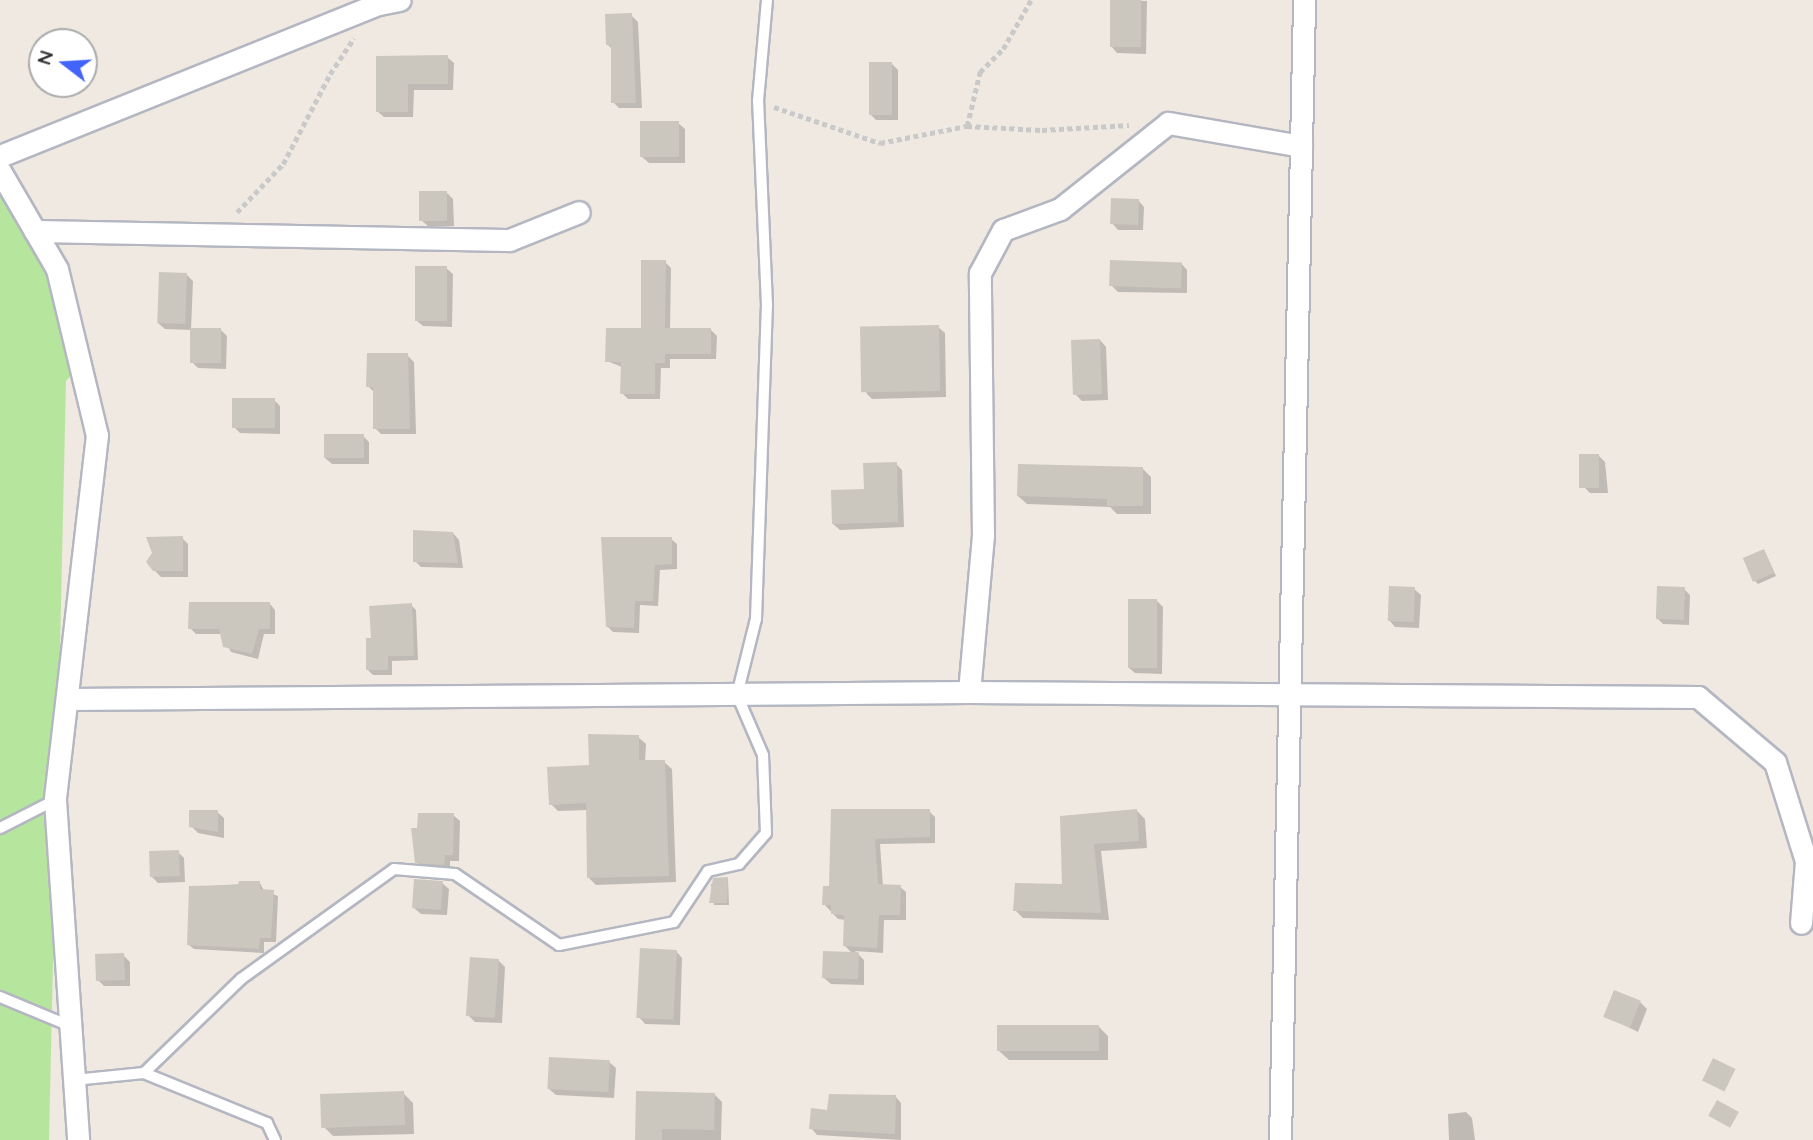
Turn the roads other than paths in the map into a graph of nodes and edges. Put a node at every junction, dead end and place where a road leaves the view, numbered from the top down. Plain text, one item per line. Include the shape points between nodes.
1 (400, 0) edge
2 (767, 0) edge
3 (1304, 0) edge
4 (1301, 146) junction
5 (0, 156) edge
6 (0, 171) edge
7 (579, 212) dead end
8 (34, 231) junction
9 (970, 692) junction
10 (737, 695) junction
11 (1289, 696) junction
12 (67, 699) junction
13 (55, 800) junction
14 (0, 828) edge
15 (1801, 923) dead end
16 (0, 997) edge
17 (70, 1026) junction
18 (144, 1073) junction
19 (74, 1080) junction
20 (78, 1140) edge
21 (275, 1140) edge
22 (1280, 1140) edge

1 - 5 street via 379,4
2 - 10 lane via 758,101 767,305 756,619
3 - 4 street
4 - 9 street via 1168,123 1060,209 1003,230 980,273 983,536
4 - 11 street
6 - 8 street
7 - 8 street via 509,240
8 - 12 street via 57,269 97,436
9 - 10 street
9 - 11 street
10 - 12 street
10 - 18 lane via 763,755 766,833 739,864 708,871 674,922 559,945 455,874 394,869 241,979
11 - 15 street via 1698,697 1775,762 1806,861
11 - 22 street
12 - 13 street
13 - 14 lane
13 - 17 street
16 - 17 lane via 10,997
17 - 19 street
18 - 19 lane
18 - 21 lane via 267,1123
19 - 20 street

